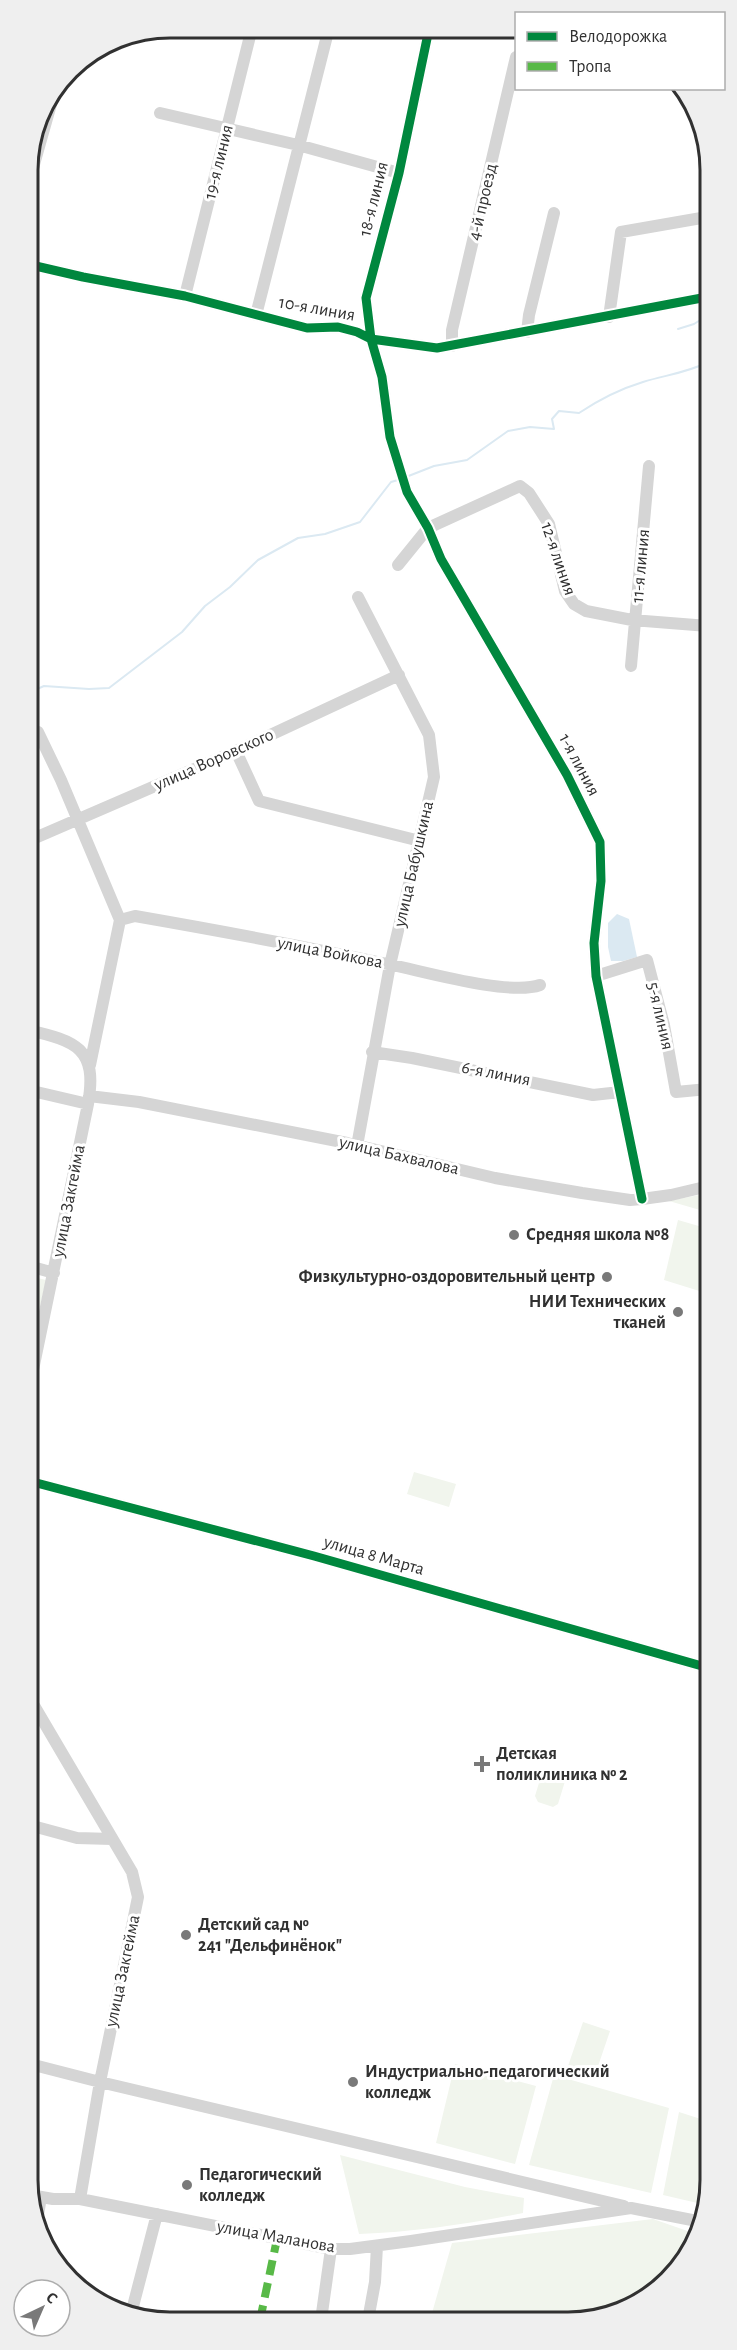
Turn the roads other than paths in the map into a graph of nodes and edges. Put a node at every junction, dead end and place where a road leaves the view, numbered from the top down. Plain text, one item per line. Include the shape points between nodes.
1 (250, 38) edge
2 (326, 38) edge
3 (427, 38) edge
4 (515, 62) edge
5 (160, 113) dead end
6 (228, 129) junction
7 (298, 145) junction
8 (399, 173) junction
9 (554, 213) dead end
10 (700, 215) edge
11 (38, 267) edge
12 (185, 297) junction
13 (700, 299) edge
14 (256, 315) junction
15 (609, 317) junction
16 (527, 333) junction
17 (371, 339) junction
18 (452, 346) junction
19 (382, 377) joint
20 (649, 466) dead end
21 (428, 528) junction
22 (398, 565) dead end
23 (358, 597) dead end
24 (636, 620) junction
25 (700, 625) edge
26 (631, 666) dead end
27 (399, 675) junction
28 (38, 732) dead end
29 (236, 751) junction
30 (78, 819) junction
31 (38, 837) edge
32 (420, 841) junction
33 (120, 920) junction
34 (390, 965) junction
35 (596, 976) junction
36 (540, 985) dead end
37 (38, 1032) edge
38 (372, 1052) junction
39 (90, 1065) junction
40 (700, 1090) edge
41 (38, 1092) edge
42 (620, 1092) junction
43 (89, 1100) junction
44 (357, 1146) junction
45 (699, 1188) edge
46 (642, 1199) junction
47 (38, 1269) edge
48 (54, 1273) junction
49 (38, 1347) edge
50 (38, 1483) edge
51 (699, 1665) edge
52 (38, 1712) edge
53 (38, 1827) edge
54 (112, 1839) junction
55 (38, 2066) edge
56 (100, 2082) junction
57 (39, 2196) edge
58 (80, 2199) junction
59 (631, 2208) junction
60 (157, 2214) junction
61 (693, 2220) edge
62 (377, 2246) junction
63 (331, 2249) junction
64 (133, 2307) edge
65 (322, 2312) edge
66 (369, 2312) edge

1 - 6 street, 19-я линия
2 - 7 street
3 - 8 street, 18-я линия
4 - 18 street, 4-й проезд via 452,330
5 - 6 street
6 - 7 street
6 - 12 street, 19-я линия
7 - 8 street
7 - 14 street
8 - 17 street, 18-я линия via 366,298
9 - 16 street
10 - 15 street via 621,232
11 - 12 street, 10-я линия
12 - 14 street, 10-я линия
13 - 15 street, 10-я линия
14 - 17 street, 10-я линия via 307,328 338,327
15 - 16 street, 10-я линия
16 - 18 street, 10-я линия
17 - 18 street, 10-я линия via 437,348
17 - 19 street, 18-я линия
19 - 21 street, 1-я линия via 390,437 402,477
20 - 24 street, 11-я линия
21 - 22 street
21 - 24 street, 12-я линия via 520,486 549,524 565,591 574,604
21 - 35 street, 1-я линия via 459,590 567,775 600,842
23 - 27 street, улица Бабушкина
24 - 25 street, 12-я линия
24 - 26 street, 11-я линия
27 - 29 street, улица Воровского
27 - 32 street, улица Бабушкина via 429,735 434,777
28 - 30 street
29 - 30 street, улица Воровского
29 - 32 street via 259,801
30 - 31 street, улица Воровского
30 - 33 street
32 - 34 street, улица Бабушкина
33 - 34 street, улица Войкова via 135,916
33 - 39 street, улица Закгейма
34 - 36 street, улица Войкова via 504,987 530,989
34 - 38 street, улица Бабушкина
35 - 40 street, 5-я линия via 647,960 676,1092
35 - 42 street, 1-я линия
37 - 39 street via 63,1038 80,1049
38 - 42 street, 6-я линия via 593,1095
38 - 44 street, улица Бабушкина
39 - 43 street, улица Закгейма
41 - 43 street, улица Бахвалова
42 - 46 street, 1-я линия
43 - 44 street, улица Бахвалова via 139,1102
43 - 48 street, улица Закгейма
44 - 46 street, улица Бахвалова via 495,1178
45 - 46 street, улица Бахвалова
47 - 48 street
48 - 49 street, улица Закгейма
50 - 51 street, улица 8 Марта via 314,1556
52 - 54 street, улица Закгейма
53 - 54 street via 78,1838
54 - 56 street, улица Закгейма via 132,1872 138,1897
55 - 56 street, улица Маланова
56 - 58 street, улица Закгейма
56 - 59 street, улица Маланова
57 - 58 street, улица Маланова
58 - 60 street, улица Маланова
59 - 61 street, улица Маланова
59 - 62 street, улица Маланова
60 - 63 street, улица Маланова
60 - 64 street
62 - 63 street, улица Маланова
62 - 66 street
63 - 65 street

